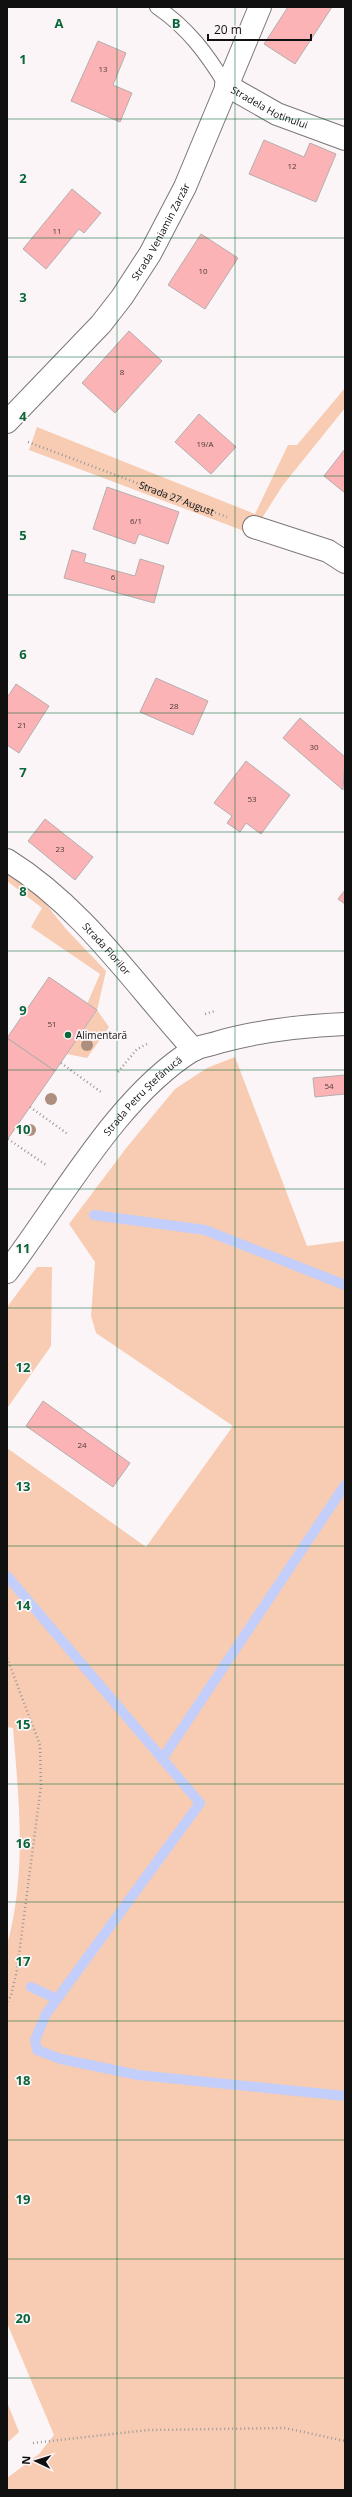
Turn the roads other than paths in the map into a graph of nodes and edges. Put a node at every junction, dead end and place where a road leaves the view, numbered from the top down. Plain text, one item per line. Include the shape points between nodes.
1 (157, 7) edge
2 (260, 7) edge
3 (226, 85) junction
4 (345, 138) edge
5 (7, 422) edge
6 (254, 527) road end
7 (345, 562) edge
8 (7, 860) edge
9 (345, 1024) edge
10 (194, 1050) junction
11 (7, 1272) edge

1 - 3 lane, Stradela Hotinului via 176,20 194,38
2 - 3 street, Strada Veniamin Zarzăr
3 - 4 street, Stradela Hotinului via 277,114
3 - 5 street, Strada Veniamin Zarzăr via 185,187 150,254 122,297 96,329
6 - 7 street via 328,551
8 - 10 street, Strada Florilor via 59,899 90,928
9 - 10 street, Strada Petru Ștefănucă via 296,1026 259,1032
10 - 11 street, Strada Petru Ștefănucă via 152,1082 108,1130

